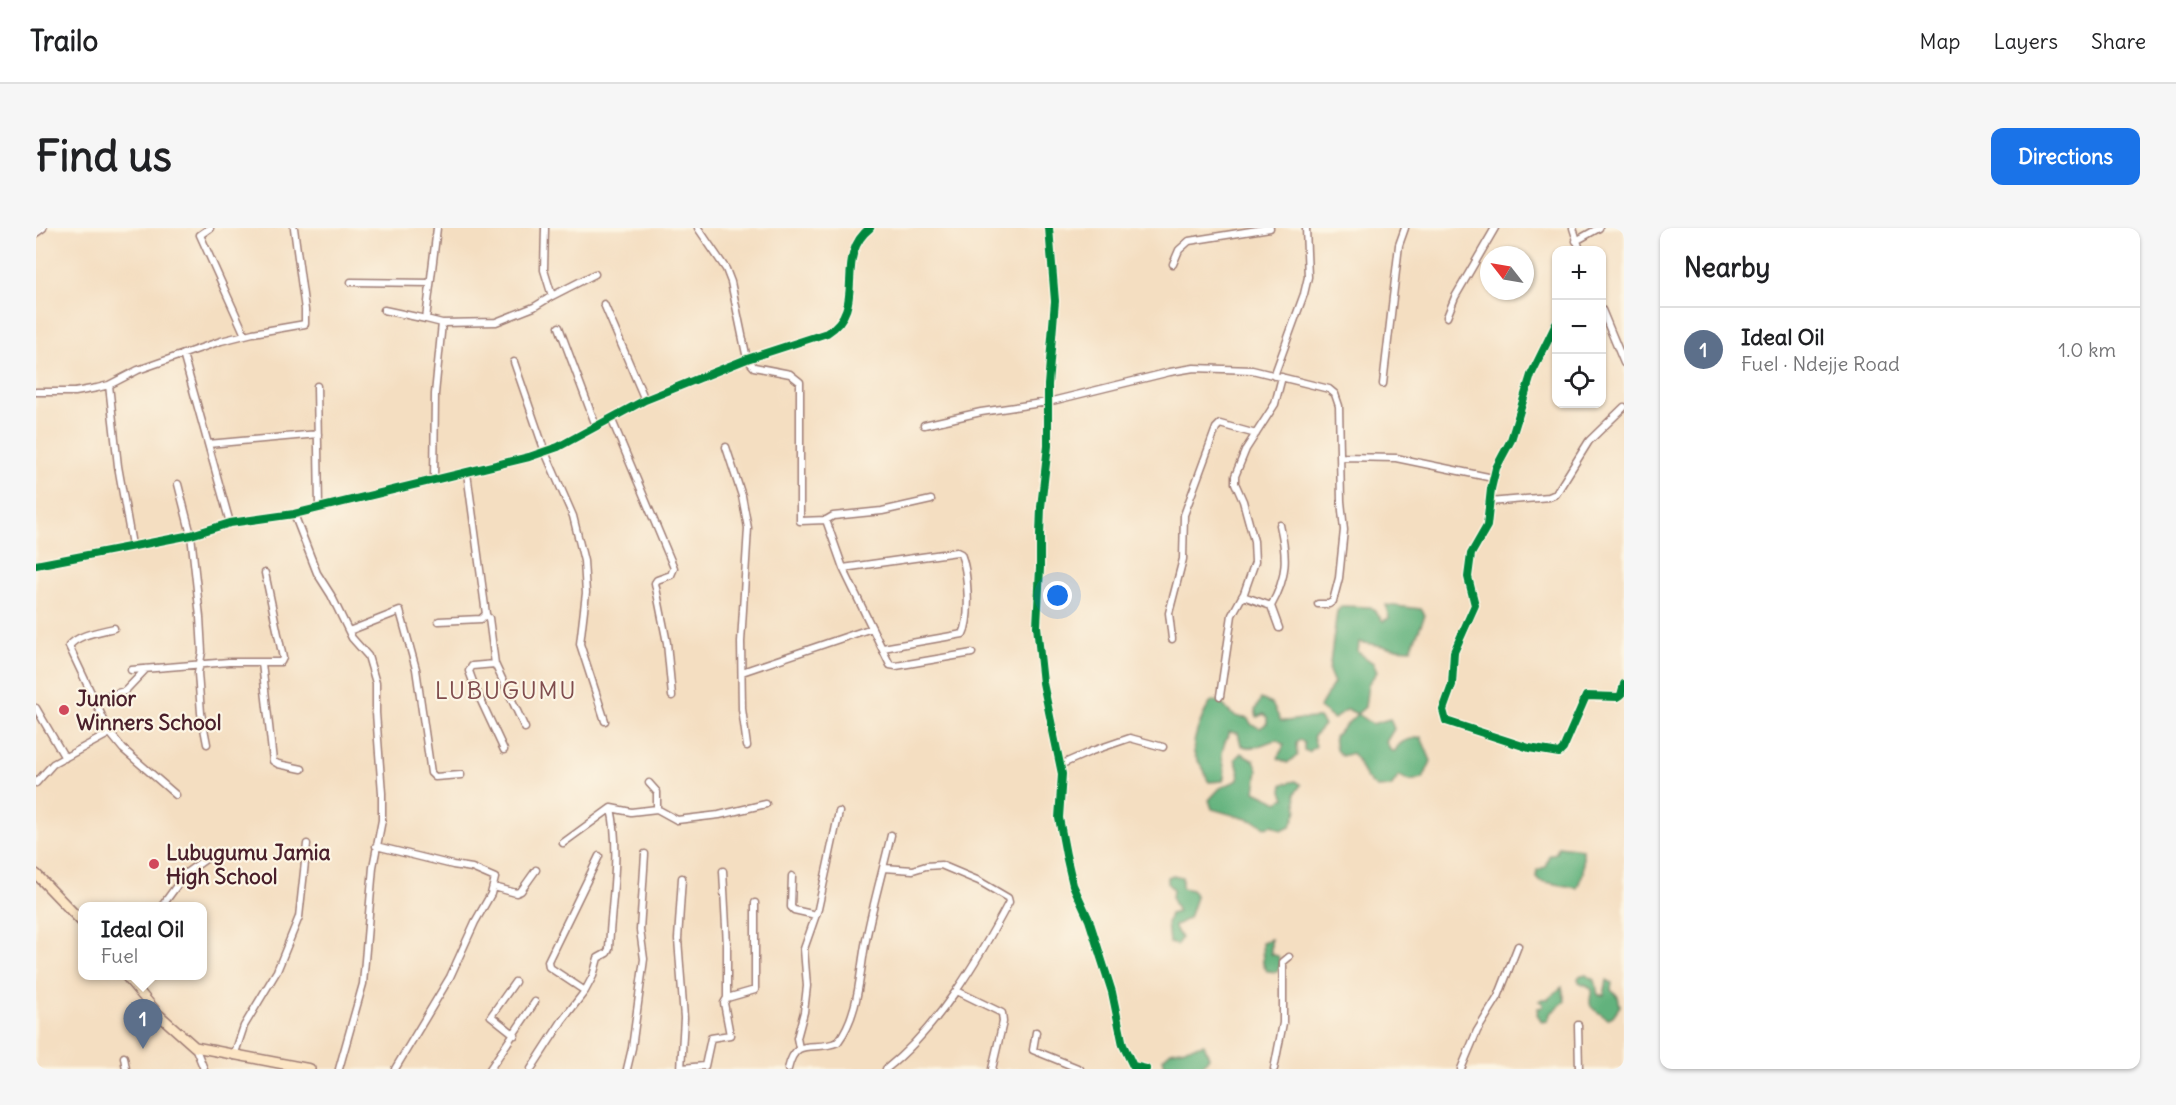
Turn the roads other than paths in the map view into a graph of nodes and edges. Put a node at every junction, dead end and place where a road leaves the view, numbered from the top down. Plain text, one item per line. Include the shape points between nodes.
1 (43, 228) edge
2 (210, 228) edge
3 (294, 228) edge
4 (437, 228) edge
5 (545, 228) edge
6 (698, 228) edge
7 (870, 228) edge
8 (1049, 228) edge
9 (1270, 228) edge
10 (1306, 228) edge
11 (1406, 228) edge
12 (1495, 228) edge
13 (1573, 228) edge
14 (1599, 228) edge
15 (36, 233) edge
16 (1576, 241) junction
17 (1578, 246) edge
18 (1173, 264) dead end
19 (595, 274) dead end
20 (351, 282) dead end
21 (430, 283) junction
22 (552, 296) junction
23 (604, 304) dead end
24 (384, 310) dead end
25 (1447, 317) dead end
26 (426, 319) junction
27 (1606, 320) edge
28 (442, 323) junction
29 (559, 327) dead end
30 (1552, 334) edge
31 (245, 335) junction
32 (183, 354) junction
33 (747, 359) junction
34 (514, 363) dead end
35 (1624, 363) edge
36 (1274, 376) junction
37 (1282, 377) junction
38 (1383, 384) dead end
39 (109, 385) junction
40 (317, 386) dead end
41 (36, 392) edge
42 (645, 400) junction
43 (1048, 402) junction
44 (1624, 407) edge
45 (612, 418) junction
46 (924, 425) dead end
47 (596, 426) junction
48 (318, 434) junction
49 (1256, 434) junction
50 (208, 444) junction
51 (726, 447) dead end
52 (545, 452) junction
53 (1341, 457) junction
54 (467, 473) junction
55 (1493, 478) junction
56 (434, 481) junction
57 (178, 484) dead end
58 (931, 500) dead end
59 (1489, 502) junction
60 (319, 508) junction
61 (294, 514) junction
62 (826, 520) junction
63 (230, 523) junction
64 (1281, 525) dead end
65 (191, 535) junction
66 (132, 545) junction
67 (36, 565) edge
68 (843, 568) junction
69 (265, 573) dead end
70 (1243, 595) junction
71 (1318, 604) dead end
72 (1271, 606) junction
73 (485, 615) junction
74 (439, 621) dead end
75 (114, 628) dead end
76 (872, 628) junction
77 (1280, 628) dead end
78 (349, 631) junction
79 (1172, 639) dead end
80 (883, 648) junction
81 (972, 653) dead end
82 (262, 663) junction
83 (495, 664) junction
84 (201, 665) junction
85 (147, 668) junction
86 (131, 670) dead end
87 (742, 672) junction
88 (1624, 684) edge
89 (672, 696) dead end
90 (1220, 696) dead end
91 (94, 699) junction
92 (36, 708) edge
93 (605, 721) dead end
94 (525, 728) dead end
95 (110, 733) junction
96 (207, 744) dead end
97 (747, 746) dead end
98 (1163, 747) dead end
99 (504, 750) dead end
100 (65, 758) junction
101 (1060, 765) junction
102 (302, 769) dead end
103 (461, 775) dead end
104 (36, 783) edge
105 (649, 783) dead end
106 (176, 795) dead end
107 (766, 804) dead end
108 (610, 808) junction
109 (657, 809) junction
110 (839, 812) dead end
111 (891, 835) dead end
112 (563, 843) dead end
113 (307, 844) dead end
114 (376, 846) junction
115 (645, 854) dead end
116 (599, 855) dead end
117 (210, 856) dead end
118 (884, 868) junction
119 (536, 870) dead end
120 (723, 871) dead end
121 (36, 874) edge
122 (792, 876) dead end
123 (681, 878) dead end
124 (494, 887) junction
125 (165, 902) edge
126 (755, 903) dead end
127 (816, 915) junction
128 (78, 918) edge
129 (1518, 946) dead end
130 (1289, 957) dead end
131 (130, 980) edge
132 (515, 982) dead end
133 (585, 991) junction
134 (957, 991) junction
135 (727, 998) junction
136 (535, 1002) dead end
137 (1578, 1025) dead end
138 (1036, 1032) dead end
139 (514, 1035) junction
140 (195, 1047) junction
141 (799, 1048) junction
142 (123, 1056) dead end
143 (234, 1056) junction
144 (1131, 1067) edge
145 (682, 1068) edge
146 (126, 1069) edge
147 (204, 1069) edge
148 (310, 1069) edge
149 (339, 1069) edge
150 (395, 1069) edge
151 (490, 1069) edge
152 (531, 1069) edge
153 (627, 1069) edge
154 (788, 1069) edge
155 (886, 1069) edge
156 (992, 1069) edge
157 (1080, 1069) edge
158 (1146, 1069) edge
159 (1274, 1069) edge
160 (1461, 1069) edge
161 (1579, 1069) edge

1 - 15 street
2 - 31 street via 200,235
3 - 31 street via 305,324
4 - 21 street
5 - 22 street via 544,270
6 - 33 street via 731,282
7 - 33 street via 852,254 849,300 839,324 827,333
8 - 43 street via 1055,301
9 - 18 street via 1189,241 1179,250
10 - 36 street via 1308,277
11 - 38 street via 1399,245
12 - 25 street
13 - 16 street
14 - 16 street
16 - 17 street
19 - 22 street
20 - 21 street
21 - 26 street
22 - 28 street via 496,322
23 - 42 street
24 - 26 street
26 - 28 street
27 - 35 street
28 - 56 street via 435,394
29 - 47 street
30 - 55 street via 1531,375 1511,440
31 - 32 street
32 - 39 street
32 - 50 street
33 - 42 street
33 - 62 street via 756,368 790,374 800,382 799,519
34 - 52 street
36 - 37 street
36 - 43 street via 1252,370 1194,368
37 - 49 street via 1275,404
37 - 53 street via 1334,392 1339,406
39 - 41 street via 75,392
39 - 66 street
40 - 48 street
42 - 45 street
43 - 46 street
43 - 101 street via 1037,626 1043,683
44 - 59 street via 1589,441 1556,494
45 - 47 street
45 - 89 street via 674,568 671,575 655,582
47 - 52 street
48 - 50 street
48 - 60 street
49 - 70 street via 1234,483 1254,541 1254,567
49 - 79 street via 1220,424 1216,428 1184,515 1183,559 1169,613
50 - 63 street
51 - 87 street via 748,528
52 - 54 street
52 - 93 street via 573,516 584,561 586,593 580,644
53 - 55 street via 1396,458
53 - 71 street via 1344,530 1338,578 1331,603
54 - 56 street
54 - 73 street
55 - 59 street
56 - 60 street
57 - 65 street
58 - 62 street
59 - 88 street via 1486,528 1471,554 1468,577 1475,598 1474,610 1454,652 1452,685 1443,710 1446,721 1529,748 1559,753 1586,696 1618,697
60 - 61 street
61 - 63 street
61 - 78 street via 317,573
62 - 68 street
63 - 65 street
64 - 72 street via 1286,562
65 - 66 street
65 - 84 street
66 - 67 street
68 - 76 street
68 - 80 street via 961,554 966,570 967,617 963,634
69 - 82 street via 283,658 281,662
70 - 72 street
70 - 90 street via 1232,615
72 - 77 street
73 - 74 street via 481,619
73 - 83 street via 489,618
75 - 91 street via 83,636 69,646
76 - 80 street
76 - 87 street
78 - 103 street via 400,612 416,669 431,773 435,777
78 - 114 street via 368,656 376,682 382,820
80 - 81 street via 893,666
82 - 84 street
82 - 102 street via 273,761
83 - 94 street
83 - 99 street via 472,666 470,671
84 - 85 street
84 - 96 street via 201,713
85 - 86 street
85 - 91 street via 124,691
87 - 97 street
91 - 95 street
92 - 100 street
95 - 100 street
95 - 106 street
98 - 101 street via 1130,738
100 - 104 street via 53,764
101 - 144 street via 1059,818 1073,885 1089,920 1112,992
105 - 109 street via 657,792
107 - 109 street via 677,820
108 - 109 street via 632,812
108 - 112 street
108 - 133 street via 616,831 616,859 609,949 597,961
110 - 127 street
111 - 118 street
113 - 143 street via 299,917 277,971 244,1026
114 - 124 street via 472,868 495,878
114 - 149 street via 363,984
115 - 153 street via 640,922 644,959
116 - 133 street via 548,961 549,967
117 - 125 street via 186,873
118 - 134 street via 913,870 941,865 1008,898 1009,903
118 - 141 street via 857,998 840,1040
119 - 124 street via 521,891
120 - 135 street
121 - 128 street
122 - 127 street via 791,907
123 - 145 street via 678,939 684,1018
124 - 150 street via 450,977
126 - 135 street via 755,990
127 - 141 street via 804,949 807,986 797,1038
129 - 160 street via 1498,997 1477,1031
130 - 159 street via 1283,962 1283,1023
131 - 140 street via 158,1014
132 - 139 street via 491,1016
133 - 152 street
134 - 155 street via 909,1049
134 - 156 street via 1002,1013
135 - 145 street via 724,1003 730,1035 711,1038 705,1066
136 - 139 street
137 - 161 street
138 - 157 street via 1033,1050
139 - 151 street
140 - 143 street
140 - 147 street
141 - 154 street via 791,1056
142 - 146 street
143 - 148 street
144 - 158 street

